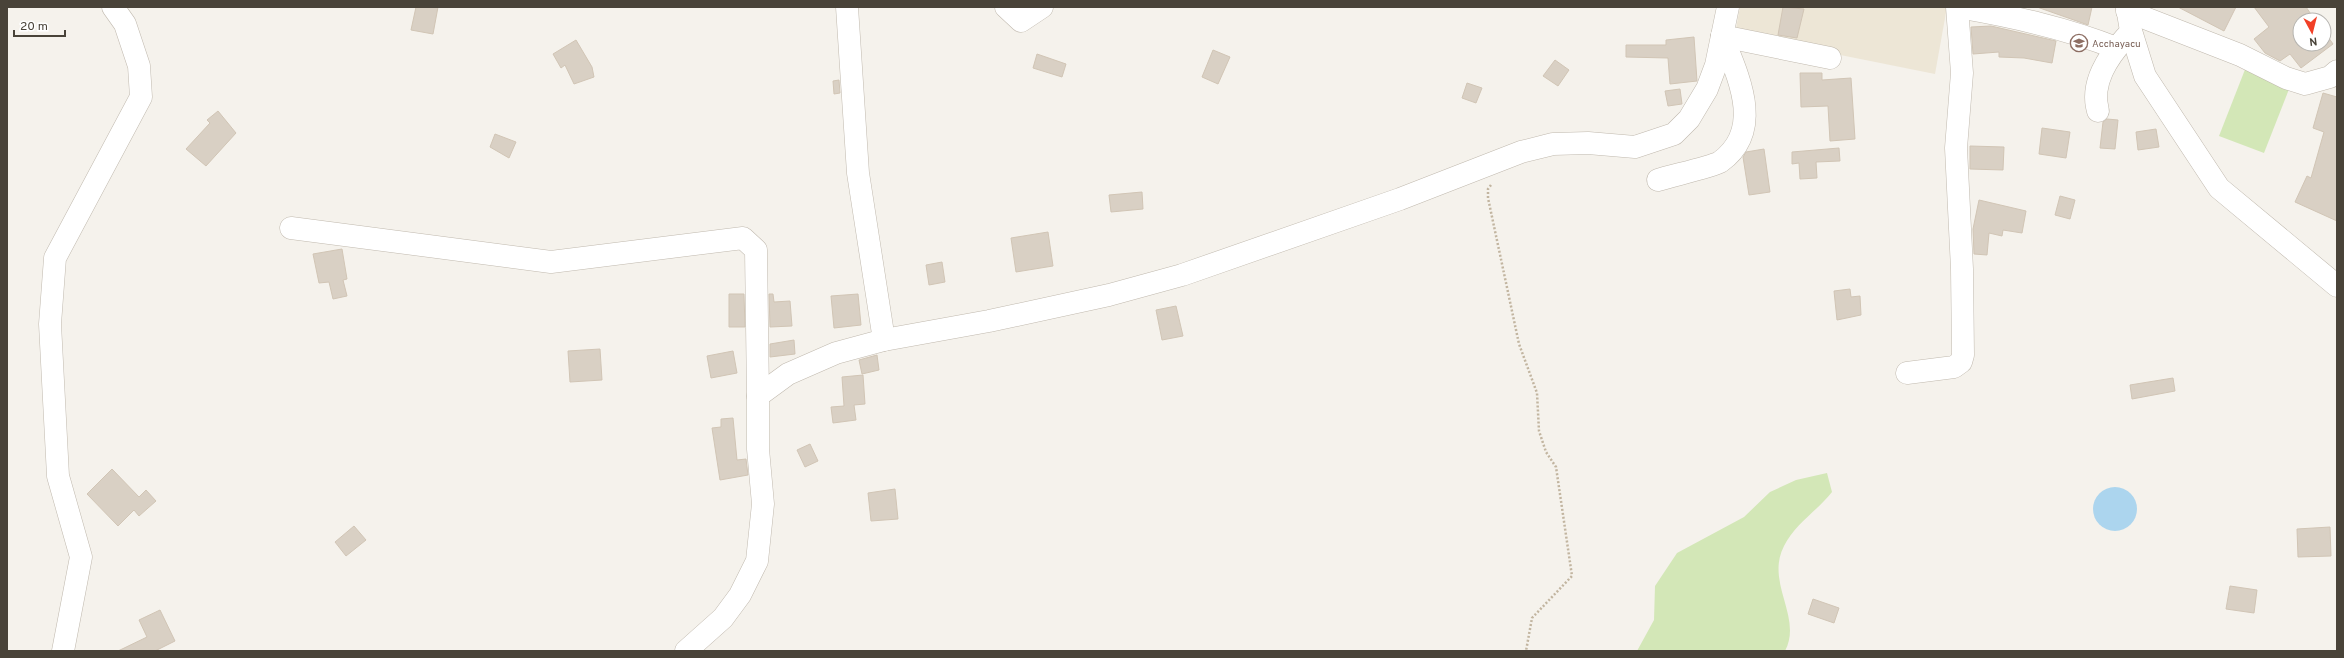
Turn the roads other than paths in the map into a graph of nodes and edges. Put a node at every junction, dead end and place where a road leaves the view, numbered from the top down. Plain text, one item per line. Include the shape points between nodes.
1 (113, 7) edge
2 (847, 7) edge
3 (1006, 7) edge
4 (1042, 7) edge
5 (1728, 7) edge
6 (1960, 7) edge
7 (2128, 17) edge
8 (1722, 36) junction
9 (2116, 48) junction
10 (1830, 58) dead end
11 (2337, 71) edge
12 (2098, 111) dead end
13 (1658, 180) dead end
14 (291, 228) dead end
15 (2337, 286) edge
16 (884, 340) junction
17 (1907, 373) dead end
18 (758, 396) junction
19 (63, 651) edge
20 (686, 651) edge

1 - 19 street via 125,24 139,66 141,97 55,258 50,324 58,476 81,557
2 - 16 street via 858,173
3 - 4 street via 1021,21
5 - 8 street
6 - 9 street via 2015,17 2086,36
6 - 17 street via 1962,73 1956,148 1963,355 1961,362 1954,367
7 - 9 street
7 - 11 street via 2240,55 2286,78 2305,84 2330,77
7 - 15 street via 2145,76 2219,188
8 - 10 street
8 - 13 street via 1739,80 1746,117 1741,140 1719,162
8 - 16 street via 1716,65 1707,89 1689,119 1674,134 1635,147 1588,143 1552,144 1521,152 1400,199 1182,275 1109,295 989,322
9 - 12 street via 2101,72 2094,98
14 - 18 street via 551,262 743,238 756,250
16 - 18 street via 836,353 788,374
18 - 20 street via 758,449 763,504 757,561 740,595 723,618

